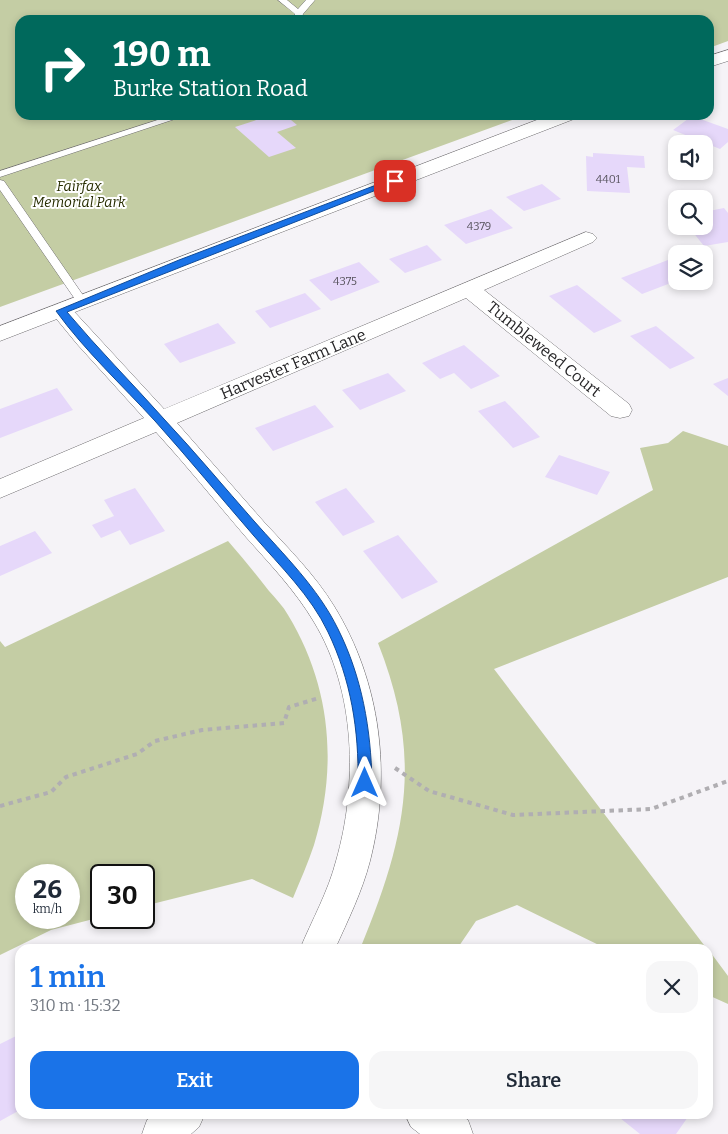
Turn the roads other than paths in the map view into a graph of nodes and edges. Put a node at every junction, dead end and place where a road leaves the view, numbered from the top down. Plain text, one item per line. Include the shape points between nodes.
1 (282, 0) edge
2 (311, 0) edge
3 (296, 15) edge
4 (300, 15) edge
5 (728, 55) edge
6 (714, 60) edge
7 (167, 120) edge
8 (554, 120) edge
9 (0, 174) edge
10 (0, 182) edge
11 (586, 238) dead end
12 (469, 288) junction
13 (72, 307) junction
14 (0, 334) edge
15 (620, 410) dead end
16 (160, 420) junction
17 (0, 489) edge
18 (319, 944) edge
19 (180, 1119) edge
20 (432, 1119) edge
21 (161, 1134) edge
22 (454, 1134) edge

1 - 3 lane
2 - 4 lane
5 - 6 street
7 - 9 lane
8 - 13 street
10 - 13 lane
11 - 12 street, Harvester Farm Lane
12 - 15 street, Tumbleweed Court
12 - 16 street, Harvester Farm Lane
13 - 14 street
13 - 16 street via 91,347
16 - 17 street, Harvester Farm Lane
16 - 18 street via 306,588 333,629 352,677 365,748 361,822 342,894
19 - 21 street
20 - 22 street

